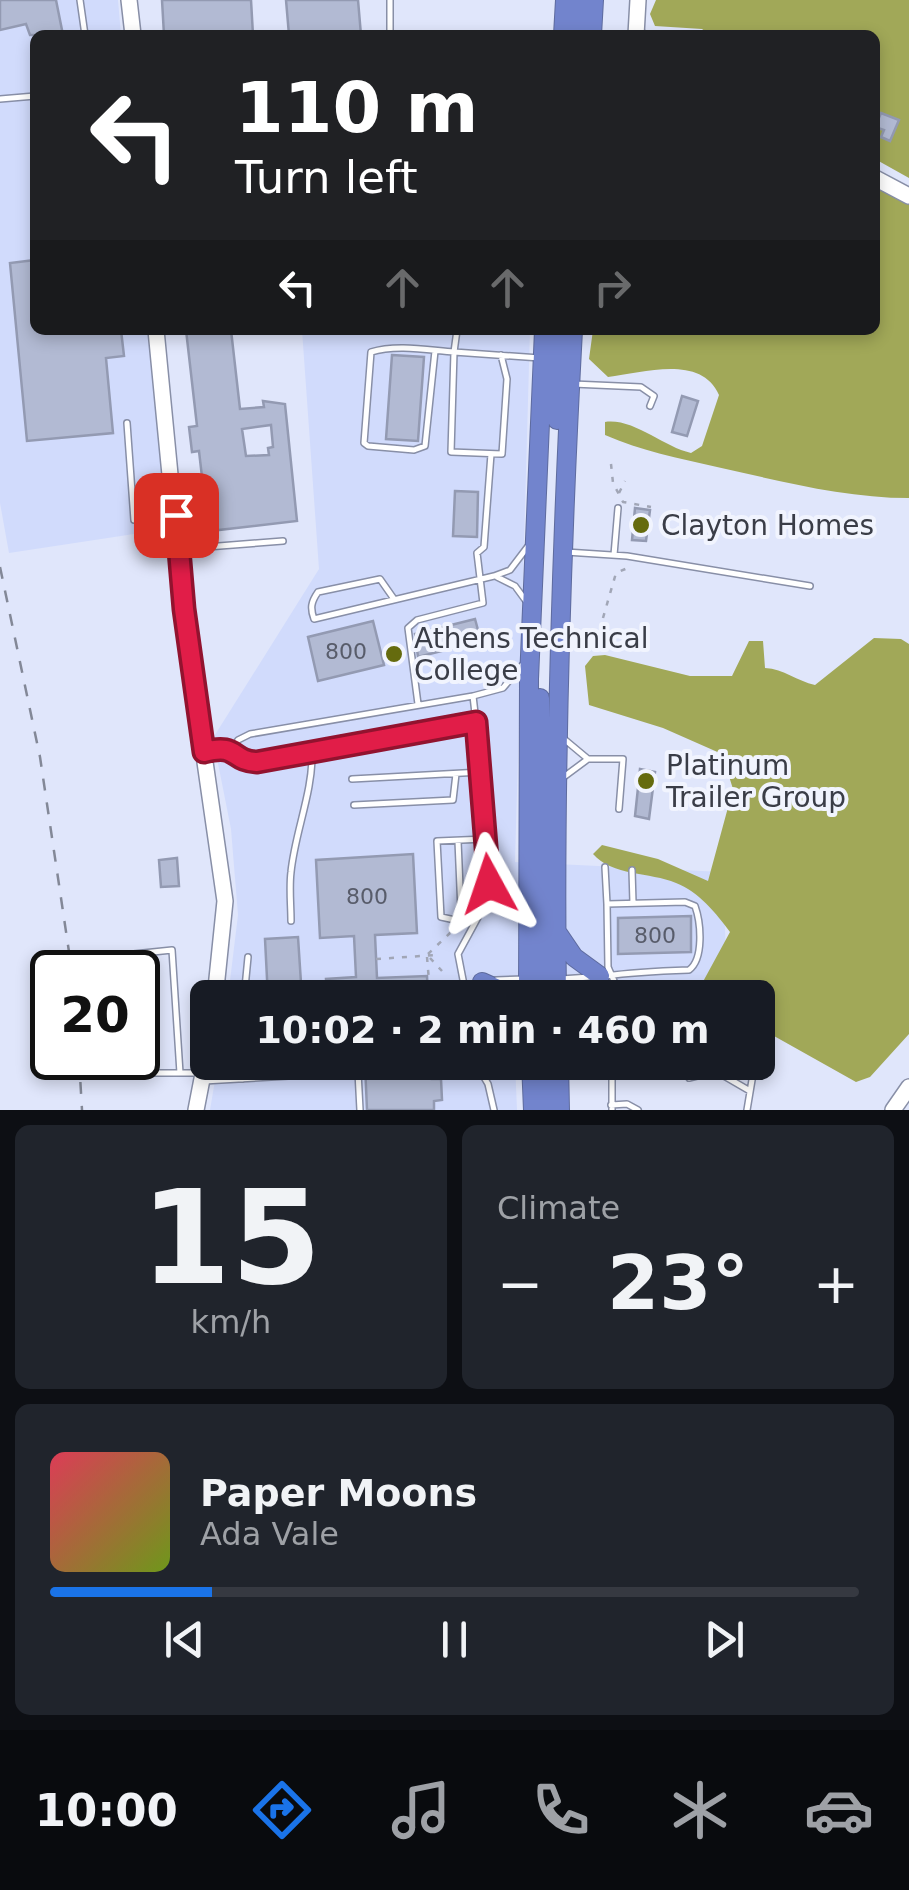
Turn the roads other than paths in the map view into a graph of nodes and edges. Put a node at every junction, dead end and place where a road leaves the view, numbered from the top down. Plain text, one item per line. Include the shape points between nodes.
1 (80, 0) edge
2 (129, 0) edge
3 (390, 0) edge
4 (566, 0) edge
5 (581, 0) edge
6 (594, 0) edge
7 (638, 0) edge
8 (84, 30) edge
9 (132, 30) edge
10 (390, 30) edge
11 (563, 30) edge
12 (579, 30) edge
13 (592, 30) edge
14 (642, 30) edge
15 (30, 96) edge
16 (0, 99) edge
17 (880, 181) edge
18 (909, 196) edge
19 (157, 335) edge
20 (456, 335) edge
21 (544, 335) edge
22 (558, 335) edge
23 (573, 335) edge
24 (435, 351) junction
25 (454, 352) junction
26 (501, 355) junction
27 (543, 358) junction
28 (570, 384) junction
29 (650, 406) dead end
30 (127, 423) dead end
31 (491, 454) junction
32 (565, 474) junction
33 (618, 508) dead end
34 (175, 511) junction
35 (534, 536) junction
36 (283, 542) dead end
37 (178, 550) junction
38 (561, 552) junction
39 (614, 555) junction
40 (494, 576) junction
41 (479, 578) junction
42 (810, 586) dead end
43 (394, 599) junction
44 (531, 610) junction
45 (530, 634) junction
46 (530, 654) junction
47 (473, 696) junction
48 (418, 704) junction
49 (476, 722) junction
50 (556, 730) junction
51 (232, 750) junction
52 (204, 752) junction
53 (312, 752) junction
54 (588, 759) junction
55 (482, 772) junction
56 (456, 774) junction
57 (352, 779) dead end
58 (556, 783) junction
59 (354, 805) dead end
60 (619, 808) dead end
61 (486, 839) junction
62 (458, 841) junction
63 (606, 867) dead end
64 (632, 870) dead end
65 (632, 903) junction
66 (607, 904) junction
67 (291, 921) dead end
68 (556, 932) junction
69 (160, 951) edge
70 (248, 956) dead end
71 (606, 976) junction
72 (218, 980) edge
73 (246, 980) edge
74 (471, 980) edge
75 (543, 980) edge
76 (543, 980) edge
77 (545, 980) edge
78 (585, 980) edge
79 (608, 980) edge
80 (160, 1073) edge
81 (180, 1073) junction
82 (190, 1075) edge
83 (201, 1080) edge
84 (358, 1080) edge
85 (486, 1080) edge
86 (532, 1080) edge
87 (545, 1080) edge
88 (559, 1080) edge
89 (612, 1080) edge
90 (729, 1080) edge
91 (752, 1080) edge
92 (909, 1087) edge
93 (750, 1091) junction
94 (612, 1108) edge
95 (196, 1110) edge
96 (360, 1110) edge
97 (494, 1110) edge
98 (533, 1110) edge
99 (546, 1110) edge
100 (560, 1110) edge
101 (638, 1110) edge
102 (747, 1110) edge
103 (892, 1110) edge

1 - 8 lane
2 - 9 main road
3 - 10 lane
4 - 11 highway
5 - 12 highway
6 - 13 highway
7 - 14 main road
15 - 16 lane
17 - 18 main road
19 - 34 main road
20 - 25 lane
21 - 27 highway
22 - 32 highway via 557,436
23 - 28 highway
24 - 24 lane via 371,352 368,446 425,446
24 - 25 lane
25 - 26 lane
25 - 31 lane via 450,452
26 - 27 lane
26 - 31 lane via 507,380 502,454
27 - 35 highway
28 - 29 lane via 641,387 654,396
28 - 32 highway
30 - 34 lane via 134,520
31 - 41 lane
32 - 38 highway
33 - 39 lane
34 - 37 main road
35 - 40 lane via 514,565
35 - 44 highway
36 - 37 lane
37 - 52 main road
38 - 39 lane
38 - 50 highway
39 - 42 lane
40 - 41 lane
40 - 44 lane via 515,586
41 - 43 lane
41 - 48 lane via 483,604 416,620 408,628
43 - 43 lane via 314,619 311,611 318,592 370,579 380,579
44 - 45 highway
45 - 46 highway
45 - 75 highway via 538,660 543,758
46 - 47 lane via 511,682
46 - 76 highway
47 - 48 lane
47 - 49 lane
48 - 51 lane via 250,734
49 - 53 lane
49 - 55 lane
50 - 54 lane
50 - 58 highway
51 - 52 lane
51 - 53 lane via 250,762
52 - 72 main road via 225,901
53 - 67 lane via 313,775 290,874
54 - 58 lane
54 - 60 lane via 622,760
55 - 56 lane
55 - 61 lane
56 - 57 lane
56 - 59 lane via 454,800
58 - 68 highway
61 - 62 lane
61 - 74 lane via 488,895 458,954
62 - 62 lane via 461,911 447,920 440,917 436,842
63 - 66 lane
64 - 65 lane
65 - 66 lane
65 - 71 lane via 694,906 698,959 689,970
66 - 71 lane
68 - 71 highway via 574,957
68 - 77 highway
69 - 81 lane via 172,950
70 - 73 lane
71 - 78 lane
71 - 79 lane
80 - 81 lane
81 - 82 lane
83 - 95 main road
84 - 96 lane
85 - 97 lane
86 - 98 highway
87 - 99 highway
88 - 100 highway
89 - 94 lane
90 - 93 lane
91 - 93 lane
92 - 103 main road
93 - 102 lane
94 - 101 lane via 627,1104

